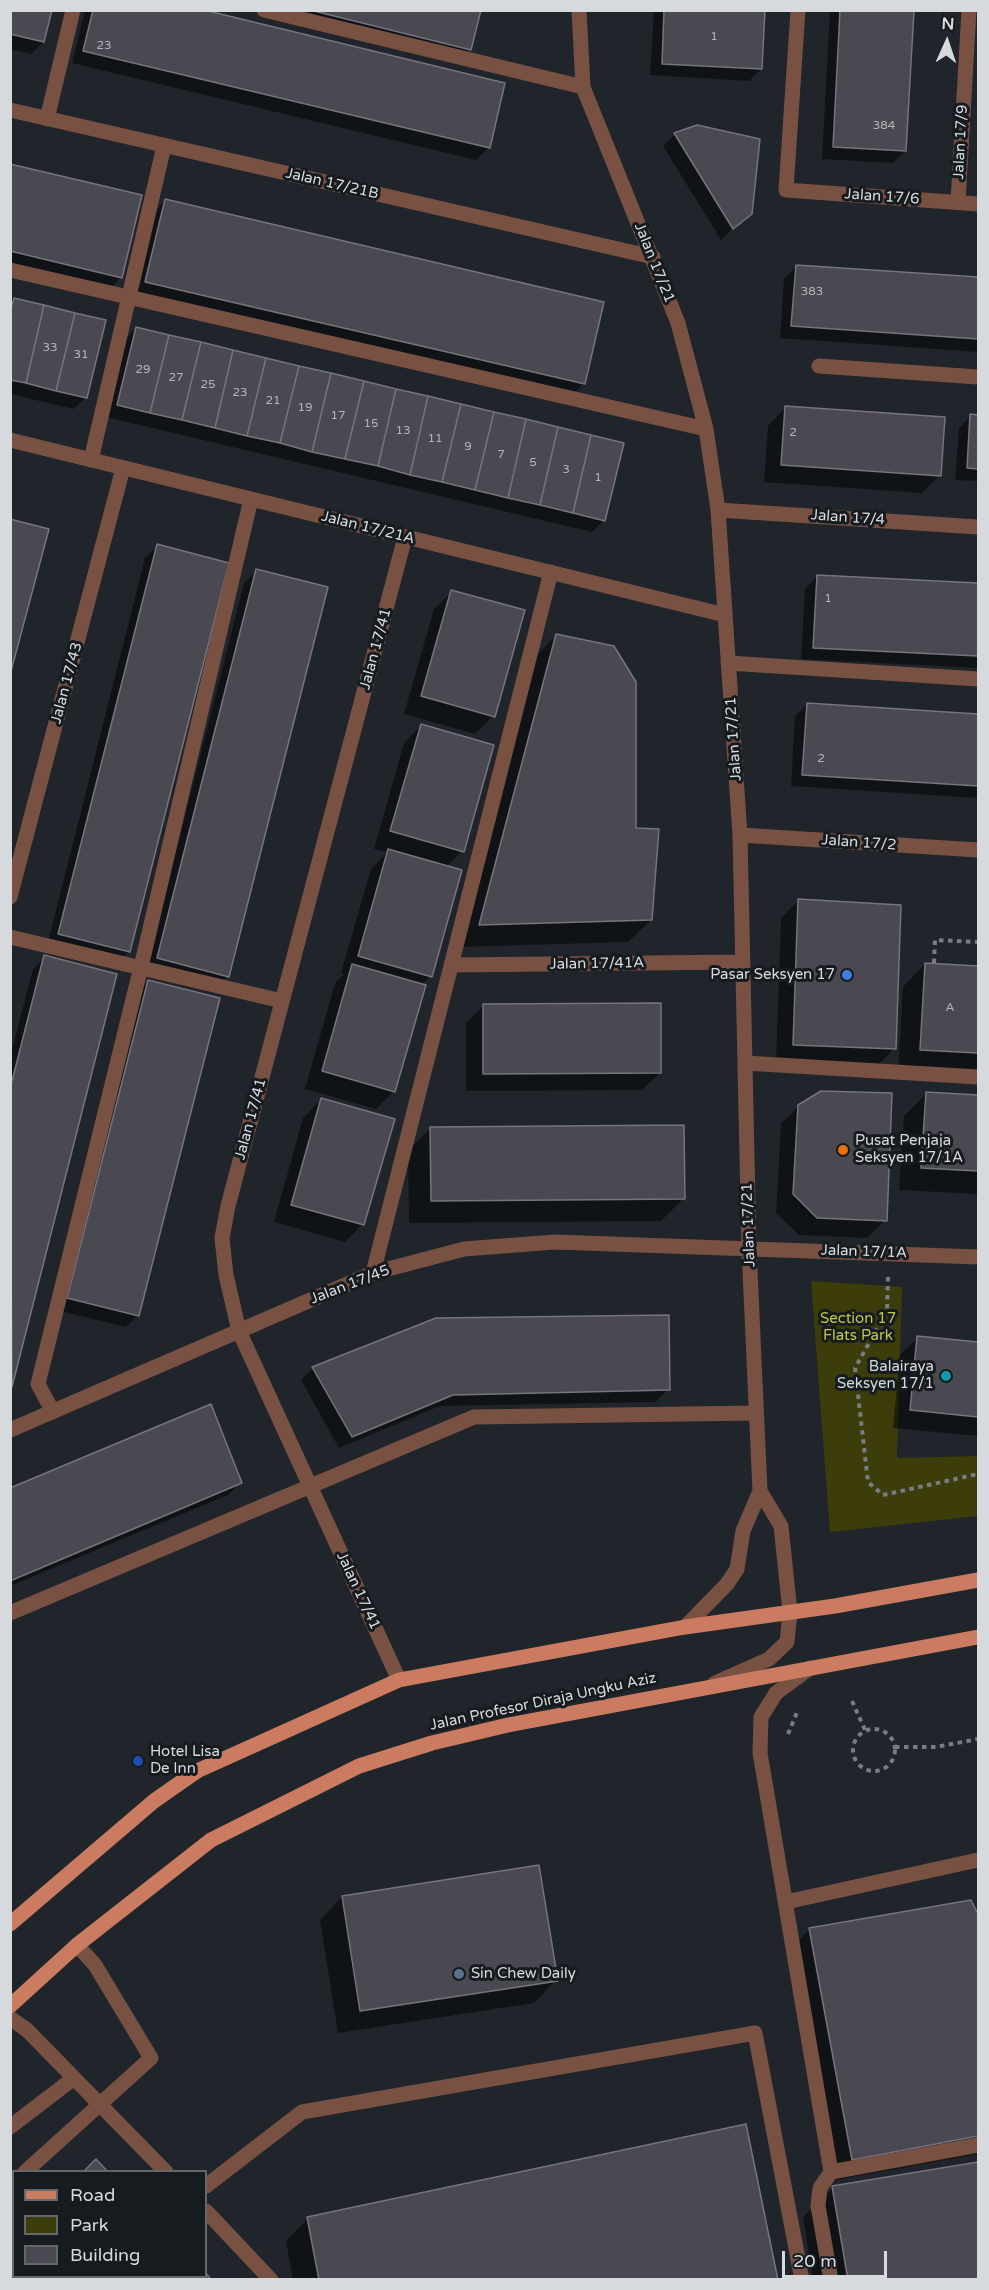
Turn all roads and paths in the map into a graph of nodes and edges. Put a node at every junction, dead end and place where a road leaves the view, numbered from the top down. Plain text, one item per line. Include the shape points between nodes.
1 (74, 10) edge
2 (264, 10) edge
3 (579, 10) edge
4 (798, 10) edge
5 (969, 10) edge
6 (583, 87) junction
7 (10, 111) edge
8 (47, 119) junction
9 (164, 146) junction
10 (958, 202) junction
11 (978, 204) edge
12 (653, 257) junction
13 (10, 270) edge
14 (129, 297) junction
15 (819, 366) dead end
16 (978, 377) edge
17 (706, 429) junction
18 (10, 440) edge
19 (91, 460) junction
20 (123, 468) junction
21 (251, 499) junction
22 (718, 510) junction
23 (978, 527) edge
24 (405, 537) junction
25 (552, 572) junction
26 (725, 615) junction
27 (728, 663) junction
28 (978, 679) edge
29 (740, 835) junction
30 (978, 850) edge
31 (10, 897) edge
32 (10, 937) edge
33 (978, 942) edge
34 (743, 962) junction
35 (934, 963) dead end
36 (451, 965) junction
37 (141, 968) junction
38 (282, 1001) junction
39 (745, 1063) junction
40 (978, 1077) edge
41 (749, 1249) junction
42 (890, 1253) junction
43 (978, 1257) edge
44 (372, 1274) junction
45 (239, 1331) junction
46 (53, 1412) junction
47 (756, 1413) junction
48 (10, 1430) edge
49 (978, 1474) edge
50 (311, 1488) junction
51 (760, 1491) junction
52 (978, 1580) edge
53 (790, 1612) junction
54 (10, 1613) edge
55 (686, 1626) junction
56 (978, 1637) edge
57 (810, 1668) junction
58 (399, 1680) junction
59 (707, 1687) junction
60 (852, 1701) dead end
61 (865, 1730) junction
62 (978, 1739) edge
63 (895, 1747) junction
64 (978, 1860) edge
65 (786, 1902) junction
66 (10, 1924) edge
67 (77, 1945) junction
68 (10, 2006) edge
69 (10, 2018) edge
70 (74, 2078) junction
71 (99, 2105) junction
72 (10, 2127) edge
73 (978, 2145) edge
74 (27, 2170) edge
75 (164, 2170) edge
76 (831, 2172) junction
77 (207, 2185) edge
78 (207, 2212) edge
79 (270, 2280) edge
80 (802, 2280) edge
81 (831, 2280) edge

1 - 8 street
2 - 6 street
3 - 6 street, Jalan 17/21
4 - 10 street, Jalan 17/6 via 786,190
5 - 10 street, Jalan 17/9
6 - 12 street, Jalan 17/21
7 - 8 street, Jalan 17/21B
8 - 9 street, Jalan 17/21B
9 - 12 street, Jalan 17/21B
9 - 14 street
10 - 11 street, Jalan 17/6
12 - 17 street, Jalan 17/21 via 678,323
13 - 14 street
14 - 17 street
14 - 19 street
15 - 16 street
17 - 22 street, Jalan 17/21
18 - 19 street, Jalan 17/21A
19 - 20 street, Jalan 17/21A
20 - 21 street, Jalan 17/21A
20 - 31 street, Jalan 17/43
21 - 24 street, Jalan 17/21A
21 - 37 street
22 - 23 street, Jalan 17/4
22 - 26 street, Jalan 17/21
24 - 25 street, Jalan 17/21A
24 - 38 street, Jalan 17/41
25 - 26 street, Jalan 17/21A
25 - 36 street
26 - 27 street, Jalan 17/21
27 - 28 street
27 - 29 street, Jalan 17/21
29 - 30 street, Jalan 17/2
29 - 34 street, Jalan 17/21
32 - 37 street
33 - 35 path via 935,940
34 - 36 street, Jalan 17/41A
34 - 39 street, Jalan 17/21
36 - 44 street
37 - 38 street
37 - 46 street via 38,1384
38 - 45 street, Jalan 17/41 via 222,1238
39 - 40 street
39 - 41 street, Jalan 17/21
41 - 42 street, Jalan 17/1A
41 - 44 street, Jalan 17/45 via 555,1242 464,1249
41 - 47 street, Jalan 17/21
42 - 43 street, Jalan 17/1A
42 - 49 path via 886,1311 855,1368 868,1482 883,1495
44 - 45 street, Jalan 17/45
45 - 46 street, Jalan 17/45
45 - 50 street, Jalan 17/41
46 - 48 street, Jalan 17/45
47 - 50 street via 474,1417
47 - 51 street, Jalan 17/21
50 - 54 street
50 - 58 street, Jalan 17/41
51 - 53 street, Jalan 17/21 via 781,1526
51 - 55 street, Jalan 17/21 via 743,1531 737,1569
52 - 53 main road
53 - 55 main road
53 - 59 street, Jalan 17/21 via 787,1642 768,1659
55 - 58 main road
56 - 57 main road, Jalan Profesor Diraja Ungku Aziz
57 - 59 main road, Jalan Profesor Diraja Ungku Aziz
57 - 65 street via 776,1693 761,1716 759,1753
58 - 66 main road via 197,1771 154,1801
59 - 67 main road, Jalan Profesor Diraja Ungku Aziz via 508,1725 359,1766 211,1840
60 - 61 path
61 - 63 path via 884,1731
61 - 63 path via 854,1740 852,1754 866,1770 873,1772 887,1766
62 - 63 path via 936,1747
64 - 65 street
65 - 76 street
67 - 68 main road, Jalan Profesor Diraja Ungku Aziz
67 - 71 street via 95,1965 152,2058
69 - 70 street
70 - 71 street
70 - 72 street
71 - 74 street
71 - 75 street
73 - 76 street
76 - 81 street via 820,2188 818,2206
77 - 80 street via 302,2112 755,2033
78 - 79 street

